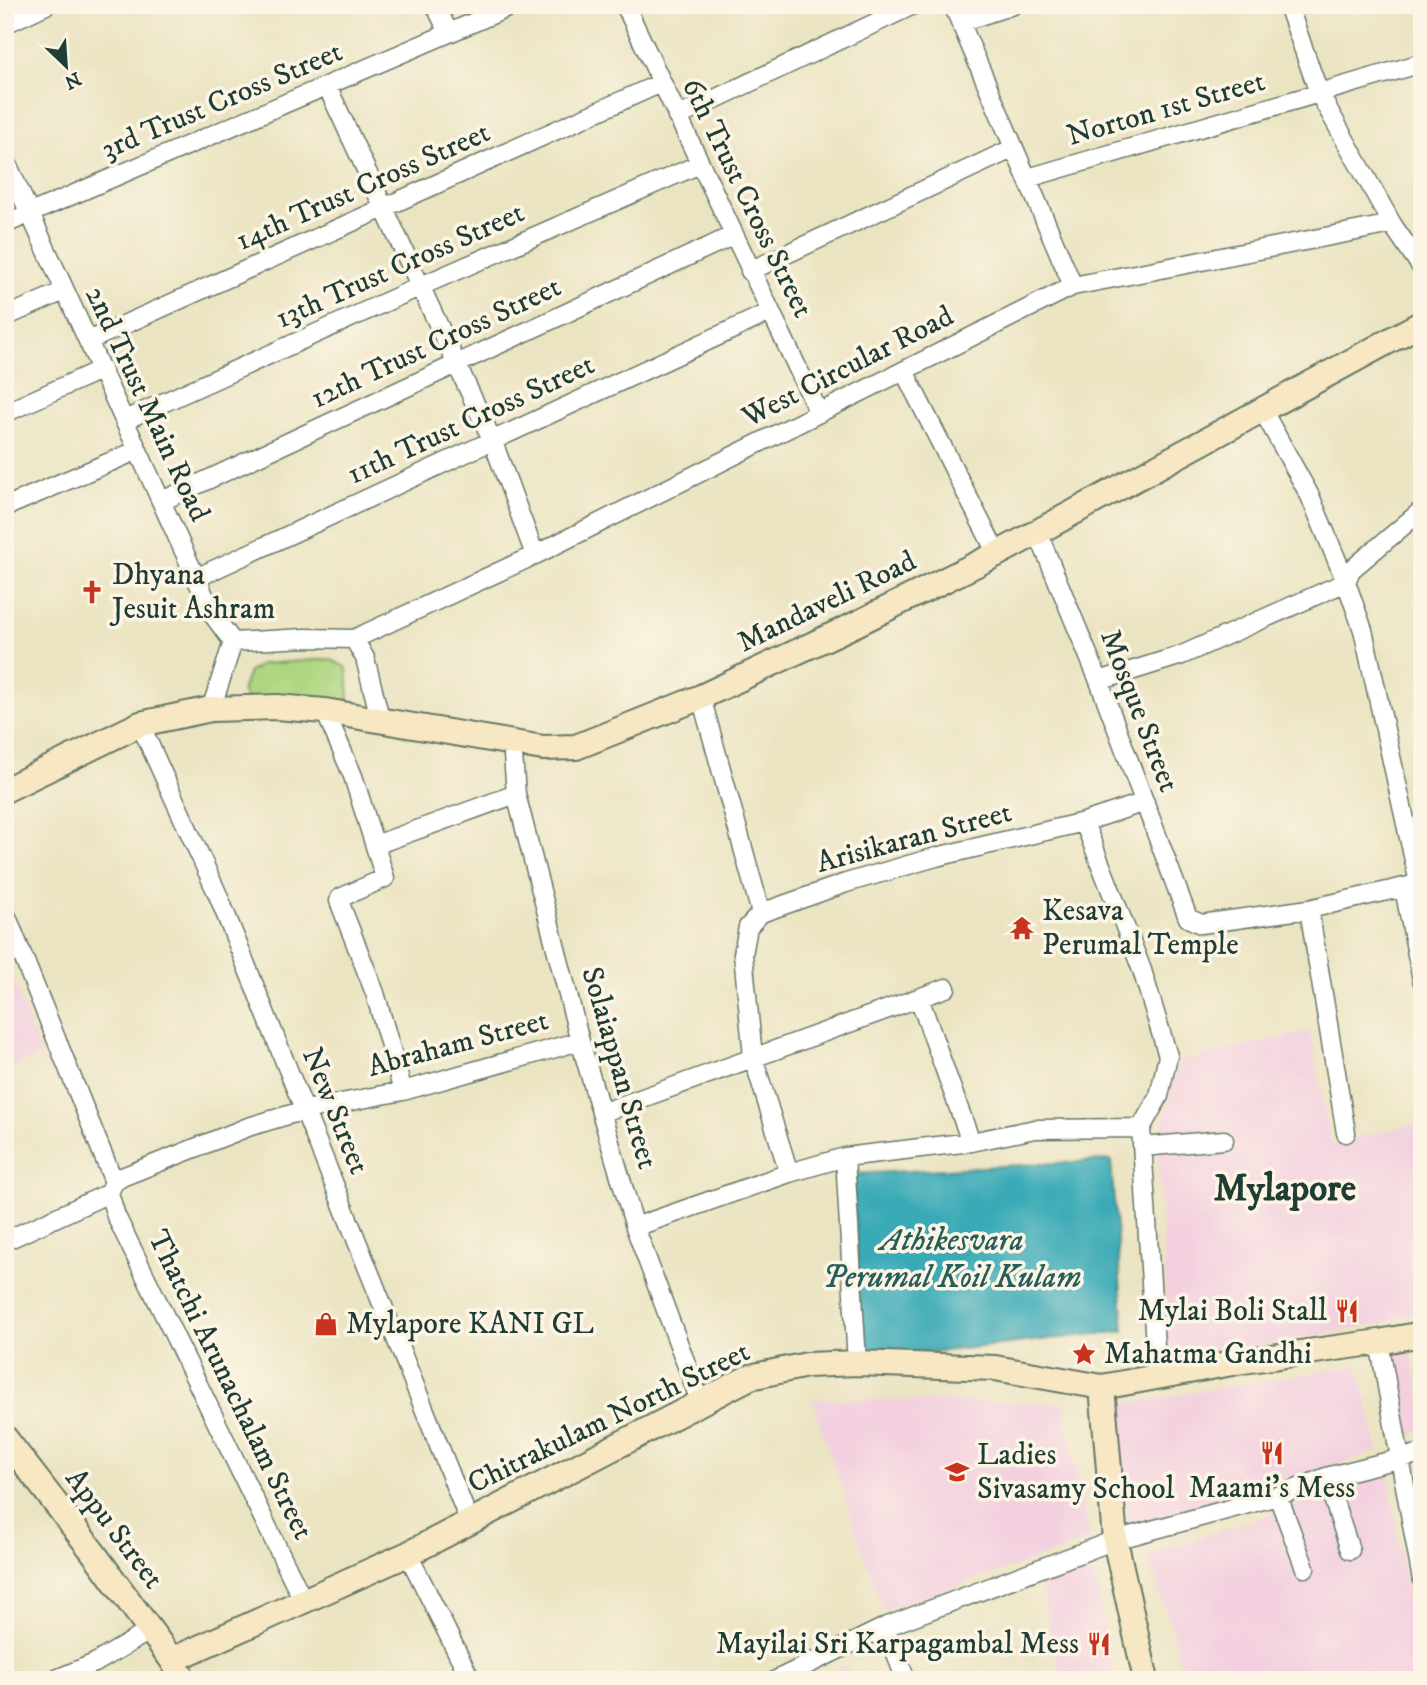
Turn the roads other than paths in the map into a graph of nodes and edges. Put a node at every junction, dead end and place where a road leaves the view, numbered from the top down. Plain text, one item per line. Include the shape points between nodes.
1 (46, 5) edge
2 (435, 5) edge
3 (514, 5) edge
4 (625, 5) edge
5 (913, 5) edge
6 (1013, 5) edge
7 (1288, 5) edge
8 (957, 13) edge
9 (5, 24) edge
10 (449, 33) junction
11 (1422, 63) edge
12 (661, 83) junction
13 (327, 86) junction
14 (1320, 93) junction
15 (677, 117) junction
16 (1014, 148) junction
17 (5, 159) edge
18 (699, 164) junction
19 (1027, 178) junction
20 (383, 208) junction
21 (30, 214) junction
22 (5, 224) edge
23 (1392, 224) junction
24 (734, 235) junction
25 (1422, 268) edge
26 (750, 271) junction
27 (421, 286) junction
28 (1073, 286) junction
29 (64, 291) junction
30 (770, 312) junction
31 (5, 317) edge
32 (1422, 323) edge
33 (88, 341) junction
34 (457, 364) junction
35 (102, 369) junction
36 (904, 371) junction
37 (1263, 411) junction
38 (5, 413) edge
39 (819, 413) junction
40 (125, 420) junction
41 (493, 442) junction
42 (138, 450) junction
43 (162, 501) junction
44 (5, 507) edge
45 (1422, 510) edge
46 (1037, 531) junction
47 (997, 554) junction
48 (535, 555) junction
49 (196, 578) junction
50 (1346, 582) junction
51 (354, 639) junction
52 (233, 642) junction
53 (1099, 681) junction
54 (701, 697) junction
55 (211, 709) junction
56 (325, 711) junction
57 (381, 722) junction
58 (140, 724) junction
59 (512, 741) junction
60 (5, 790) edge
61 (516, 794) junction
62 (1145, 802) junction
63 (1084, 822) junction
64 (375, 845) junction
65 (1415, 885) edge
66 (1309, 909) junction
67 (5, 912) edge
68 (761, 913) junction
69 (1422, 980) edge
70 (946, 988) dead end
71 (919, 998) junction
72 (579, 1041) junction
73 (754, 1057) junction
74 (403, 1091) junction
75 (305, 1110) junction
76 (601, 1112) junction
77 (1141, 1128) junction
78 (1346, 1133) dead end
79 (1224, 1140) dead end
80 (971, 1142) junction
81 (1142, 1147) junction
82 (845, 1157) junction
83 (789, 1173) junction
84 (111, 1188) junction
85 (635, 1227) junction
86 (5, 1241) edge
87 (1422, 1334) edge
88 (1379, 1342) junction
89 (857, 1363) junction
90 (1157, 1376) junction
91 (1102, 1387) junction
92 (700, 1401) junction
93 (6, 1441) edge
94 (1422, 1452) edge
95 (1400, 1459) junction
96 (1326, 1477) junction
97 (1278, 1496) junction
98 (470, 1523) junction
99 (1115, 1540) junction
100 (1350, 1550) dead end
101 (408, 1554) junction
102 (1305, 1568) dead end
103 (1422, 1580) edge
104 (303, 1600) junction
105 (885, 1627) junction
106 (151, 1630) junction
107 (178, 1670) edge
108 (54, 1680) edge
109 (471, 1680) edge
110 (776, 1680) edge
111 (906, 1680) edge
112 (1146, 1680) edge

1 - 9 street
2 - 10 street
3 - 10 street, 3rd Trust Cross Street
4 - 12 street, 6th Trust Cross Street
5 - 15 street
6 - 8 street
7 - 14 street
8 - 16 street
10 - 13 street, 3rd Trust Cross Street
11 - 14 street, Norton 1st Street
12 - 15 street, 6th Trust Cross Street
12 - 20 street, 14th Trust Cross Street
13 - 20 street
13 - 21 street, 3rd Trust Cross Street
14 - 19 street, Norton 1st Street
14 - 23 street
15 - 18 street, 6th Trust Cross Street
16 - 19 street
16 - 26 street
17 - 21 street, 2nd Trust Main Road
18 - 24 street, 6th Trust Cross Street
18 - 27 street, 13th Trust Cross Street
19 - 28 street
20 - 27 street
20 - 33 street, 14th Trust Cross Street
21 - 22 street, 3rd Trust Cross Street
21 - 29 street, 2nd Trust Main Road
23 - 25 street
23 - 28 street, West Circular Road
24 - 26 street, 6th Trust Cross Street
24 - 34 street, 12th Trust Cross Street
26 - 30 street, 6th Trust Cross Street
27 - 34 street
27 - 40 street, 13th Trust Cross Street
28 - 36 street, West Circular Road
29 - 31 street
29 - 33 street, 2nd Trust Main Road
30 - 39 street, 6th Trust Cross Street
30 - 41 street, 11th Trust Cross Street
32 - 37 street, Mandaveli Road
33 - 35 street, 2nd Trust Main Road
34 - 41 street
34 - 43 street, 12th Trust Cross Street
35 - 38 street
35 - 40 street, 2nd Trust Main Road
36 - 39 street, West Circular Road
36 - 47 street
37 - 46 street, Mandaveli Road
37 - 50 street via 1310,496
39 - 48 street, West Circular Road
40 - 42 street, 2nd Trust Main Road
41 - 48 street
41 - 49 street, 11th Trust Cross Street
42 - 43 street, 2nd Trust Main Road
42 - 44 street
43 - 49 street, 2nd Trust Main Road
45 - 50 street via 1351,570
46 - 47 street, Mandaveli Road
46 - 53 street, Mosque Street
47 - 54 street, Mandaveli Road
48 - 51 street, West Circular Road
49 - 52 street, 2nd Trust Main Road via 213,615
50 - 53 street via 1182,655
50 - 65 street via 1363,630
51 - 52 street
51 - 57 street via 365,658
52 - 55 street
53 - 62 street, Mosque Street
54 - 59 street, Mandaveli Road via 576,747 543,748
54 - 68 street
55 - 56 street, Mandaveli Road
55 - 58 street, Mandaveli Road
56 - 57 street, Mandaveli Road
56 - 64 street via 353,776
57 - 59 street, Mandaveli Road
58 - 60 street, Mandaveli Road
58 - 75 street, New Street via 218,895
59 - 61 street, Solaiappan Street
61 - 64 street
61 - 72 street, Solaiappan Street
62 - 63 street, Arisikaran Street
62 - 66 street, Mosque Street via 1185,913 1193,922
63 - 68 street, Arisikaran Street via 936,857
63 - 77 street via 1142,970 1168,1056 1159,1096
64 - 74 street via 384,879 339,901 375,993
65 - 66 street
65 - 69 street
66 - 78 street
67 - 84 street, Thatchi Arunachalam Street
68 - 73 street via 748,927 744,954
70 - 71 street
71 - 73 street
71 - 80 street
72 - 74 street, Abraham Street
72 - 76 street, Solaiappan Street
73 - 76 street
73 - 83 street
74 - 75 street, Abraham Street
75 - 84 street, Abraham Street via 223,1136 135,1172
75 - 98 street, New Street
76 - 85 street, Solaiappan Street
77 - 80 street via 1035,1129
77 - 81 street
79 - 81 street
80 - 82 street
81 - 90 street
82 - 83 street
82 - 89 street
83 - 85 street
84 - 86 street, Abraham Street
84 - 104 street, Thatchi Arunachalam Street via 116,1216
85 - 92 street, Solaiappan Street
87 - 88 street
88 - 90 street
88 - 95 street
89 - 91 street, Chitrakulam North Street via 995,1368
89 - 92 street, Chitrakulam North Street via 807,1365 750,1377
90 - 91 street
91 - 99 street
92 - 98 street, Chitrakulam North Street
93 - 106 street, Appu Street
94 - 95 street
95 - 96 street
95 - 103 street
96 - 97 street
96 - 100 street
97 - 99 street
97 - 102 street
98 - 101 street, Chitrakulam North Street
99 - 105 street
99 - 112 street
101 - 104 street, Chitrakulam North Street
101 - 109 street
104 - 107 street, Chitrakulam North Street
105 - 110 street
105 - 111 street
106 - 107 street, Appu Street
106 - 108 street via 95,1663

